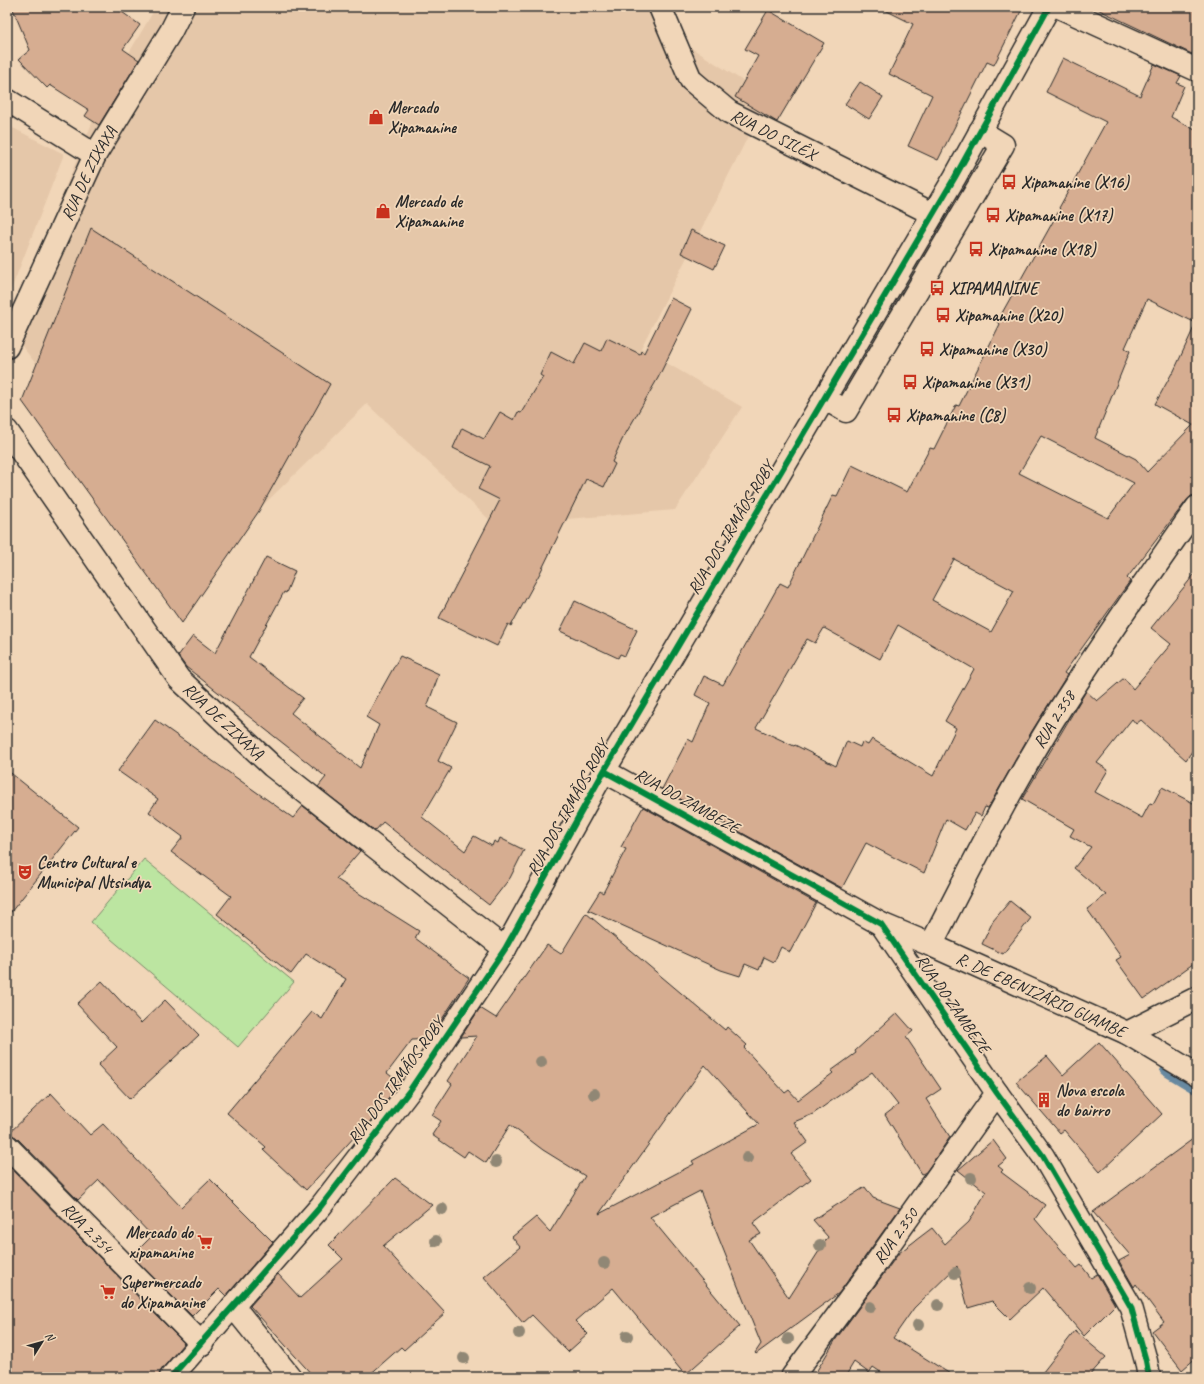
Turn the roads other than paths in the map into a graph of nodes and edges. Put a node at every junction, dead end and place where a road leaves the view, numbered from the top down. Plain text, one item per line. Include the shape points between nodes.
1 (183, 7) edge
2 (660, 7) edge
3 (1050, 7) edge
4 (1059, 7) edge
5 (1197, 70) edge
6 (7, 100) edge
7 (980, 131) junction
8 (96, 155) junction
9 (933, 214) junction
10 (7, 347) edge
11 (824, 398) junction
12 (7, 431) edge
13 (1197, 507) edge
14 (604, 771) junction
15 (881, 924) junction
16 (931, 945) junction
17 (505, 949) junction
18 (1197, 998) edge
19 (1127, 1033) junction
20 (1197, 1075) edge
21 (996, 1093) junction
22 (7, 1146) edge
23 (233, 1306) junction
24 (202, 1344) junction
25 (171, 1377) edge
26 (290, 1377) edge
27 (792, 1377) edge
28 (1149, 1377) edge

1 - 8 street, RUA DE ZIXAXA via 172,31
2 - 9 street, RUA DO SILÊX via 691,80 729,112
3 - 7 street, RUA DOS IRMÃOS ROBY
4 - 5 street
6 - 8 street
7 - 9 street, RUA DOS IRMÃOS ROBY
7 - 11 street via 1002,145 968,204 846,411
8 - 10 street, RUA DE ZIXAXA
9 - 11 street, RUA DOS IRMÃOS ROBY
11 - 14 street, RUA DOS IRMÃOS ROBY
12 - 17 street, RUA DE ZIXAXA via 179,679 272,766
13 - 16 street, RUA 2.358 via 1104,641 1060,710 992,825
14 - 15 street, RUA DO ZAMBEZE
14 - 17 street, RUA DOS IRMÃOS ROBY
15 - 16 street, R. DE EBENIZÁRIO GUAMBE
15 - 21 street, RUA DO ZAMBEZE
16 - 19 street, R. DE EBENIZÁRIO GUAMBE
17 - 23 street, RUA DOS IRMÃOS ROBY via 410,1090 321,1206
18 - 19 street
19 - 20 street, R. DE EBENIZÁRIO GUAMBE
21 - 27 street, RUA 2.350
21 - 28 street, RUA DO ZAMBEZE via 1043,1156 1131,1307
22 - 24 street, RUA 2.354
23 - 24 street, RUA DOS IRMÃOS ROBY
23 - 26 street
24 - 25 street, RUA DOS IRMÃOS ROBY

